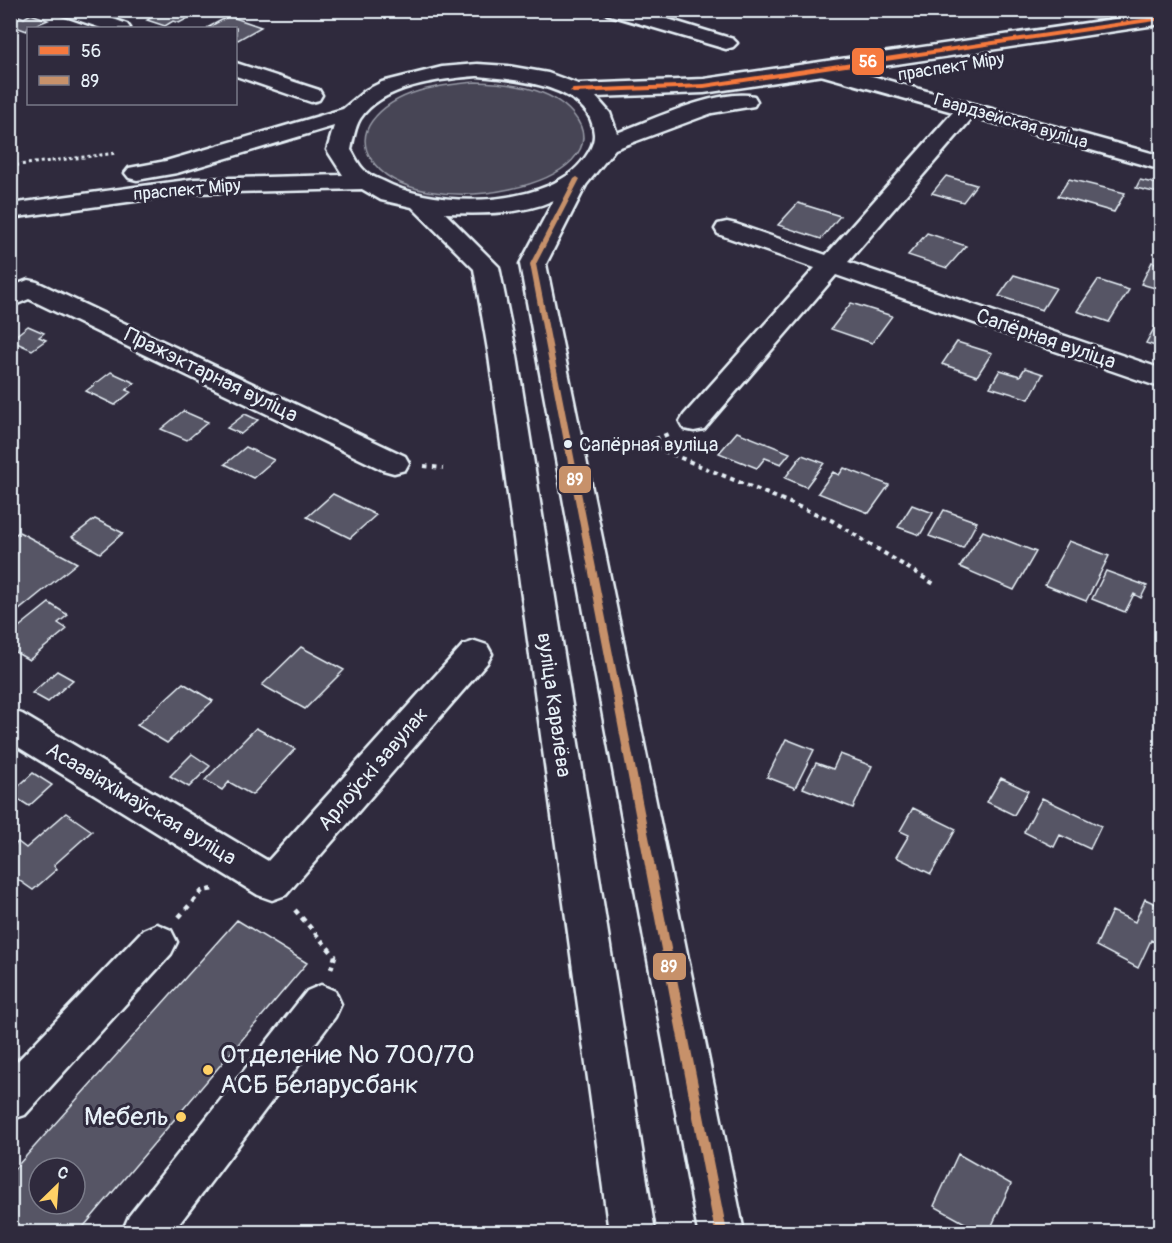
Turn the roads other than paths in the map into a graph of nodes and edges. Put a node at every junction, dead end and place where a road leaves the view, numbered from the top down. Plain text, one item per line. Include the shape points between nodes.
1 (67, 10) edge
2 (614, 10) edge
3 (1161, 18) edge
4 (117, 27) edge
5 (1161, 35) edge
6 (726, 43) dead end
7 (237, 69) edge
8 (825, 69) junction
9 (867, 80) junction
10 (573, 91) junction
11 (311, 96) dead end
12 (968, 109) junction
13 (352, 114) junction
14 (605, 145) junction
15 (1161, 163) edge
16 (577, 180) junction
17 (364, 182) junction
18 (10, 190) edge
19 (422, 204) junction
20 (10, 211) edge
21 (727, 229) dead end
22 (831, 265) junction
23 (19, 293) edge
24 (1161, 379) edge
25 (694, 422) dead end
26 (394, 463) dead end
27 (475, 654) dead end
28 (10, 724) edge
29 (272, 884) joint
30 (157, 942) road end
31 (321, 1004) road end
32 (10, 1100) edge
33 (145, 1233) edge
34 (632, 1233) edge
35 (721, 1233) edge

1 - 4 main road
2 - 6 main road
3 - 8 main road, праспект Міру
5 - 9 main road, праспект Міру
7 - 11 main road
8 - 9 main road, Гвардзейская вуліца
8 - 10 main road, праспект Міру via 704,86
9 - 12 main road, Гвардзейская вуліца
9 - 14 main road, праспект Міру via 707,107
10 - 13 main road, праспект Міру via 519,73 454,72 394,86
10 - 14 main road, праспект Міру via 592,105 603,122
12 - 15 main road, Гвардзейская вуліца
12 - 22 main road
13 - 17 main road, праспект Міру via 340,137 340,149 344,161
13 - 18 main road, праспект Міру via 169,168
14 - 16 main road, праспект Міру via 595,163
16 - 19 main road, праспект Міру via 540,197 510,204 470,208
16 - 35 main road via 533,264
17 - 19 main road, праспект Міру via 400,199
17 - 20 main road, праспект Міру via 194,186
19 - 34 main road, вуліца Каралёва via 486,267 503,356
21 - 22 main road, Сапёрная вуліца
22 - 24 main road, Сапёрная вуліца
22 - 25 main road
23 - 26 main road, Пражэктарная вуліца
27 - 29 main road, Арлоўскі завулак
28 - 29 main road, Асаавіяхімаўская вуліца
30 - 32 main road
31 - 33 main road

